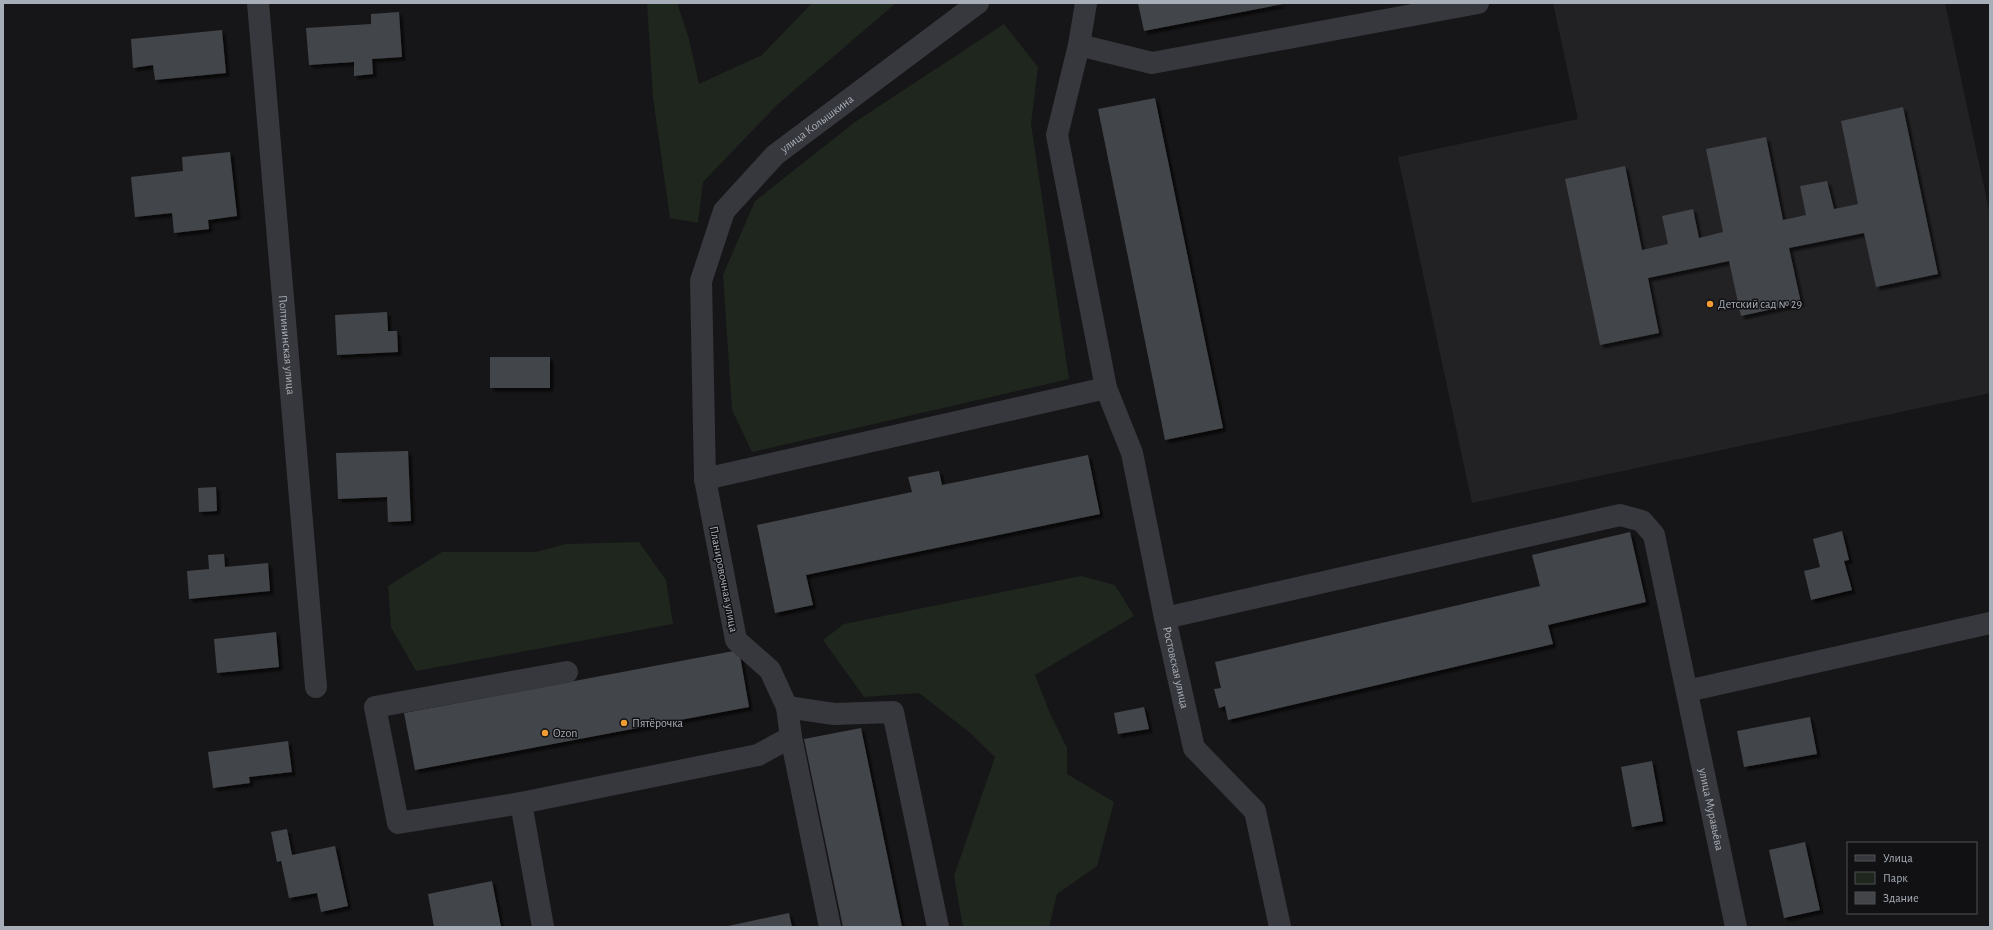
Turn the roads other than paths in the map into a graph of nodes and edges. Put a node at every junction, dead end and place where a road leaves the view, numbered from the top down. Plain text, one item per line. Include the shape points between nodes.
1 (258, 3) edge
2 (978, 3) edge
3 (1086, 3) edge
4 (1478, 3) edge
5 (1079, 45) junction
6 (701, 281) joint
7 (1106, 388) junction
8 (705, 479) junction
9 (1165, 618) junction
10 (1990, 623) edge
11 (567, 672) dead end
12 (316, 687) dead end
13 (1687, 691) junction
14 (787, 708) junction
15 (791, 737) junction
16 (521, 802) junction
17 (543, 927) edge
18 (830, 927) edge
19 (938, 927) edge
20 (1280, 927) edge
21 (1736, 927) edge

1 - 12 street, Полтининская улица
2 - 6 street, улица Колышкина via 775,155 724,212
3 - 5 street, Ростовская улица
4 - 5 street via 1152,63
5 - 7 street, Ростовская улица via 1057,135
6 - 8 street, Планировочная улица
7 - 8 street
7 - 9 street, Ростовская улица via 1132,453
8 - 14 street, Планировочная улица via 736,640 770,670
9 - 13 street, улица Муравьёва via 1620,515 1642,521 1654,535
9 - 20 street, Ростовская улица via 1194,748 1255,811
10 - 13 street
11 - 16 street via 375,707 398,823
13 - 21 street, улица Муравьёва
14 - 15 street, Планировочная улица
14 - 19 street via 834,714 892,712
15 - 16 street via 758,755
15 - 18 street, Планировочная улица
16 - 17 street

